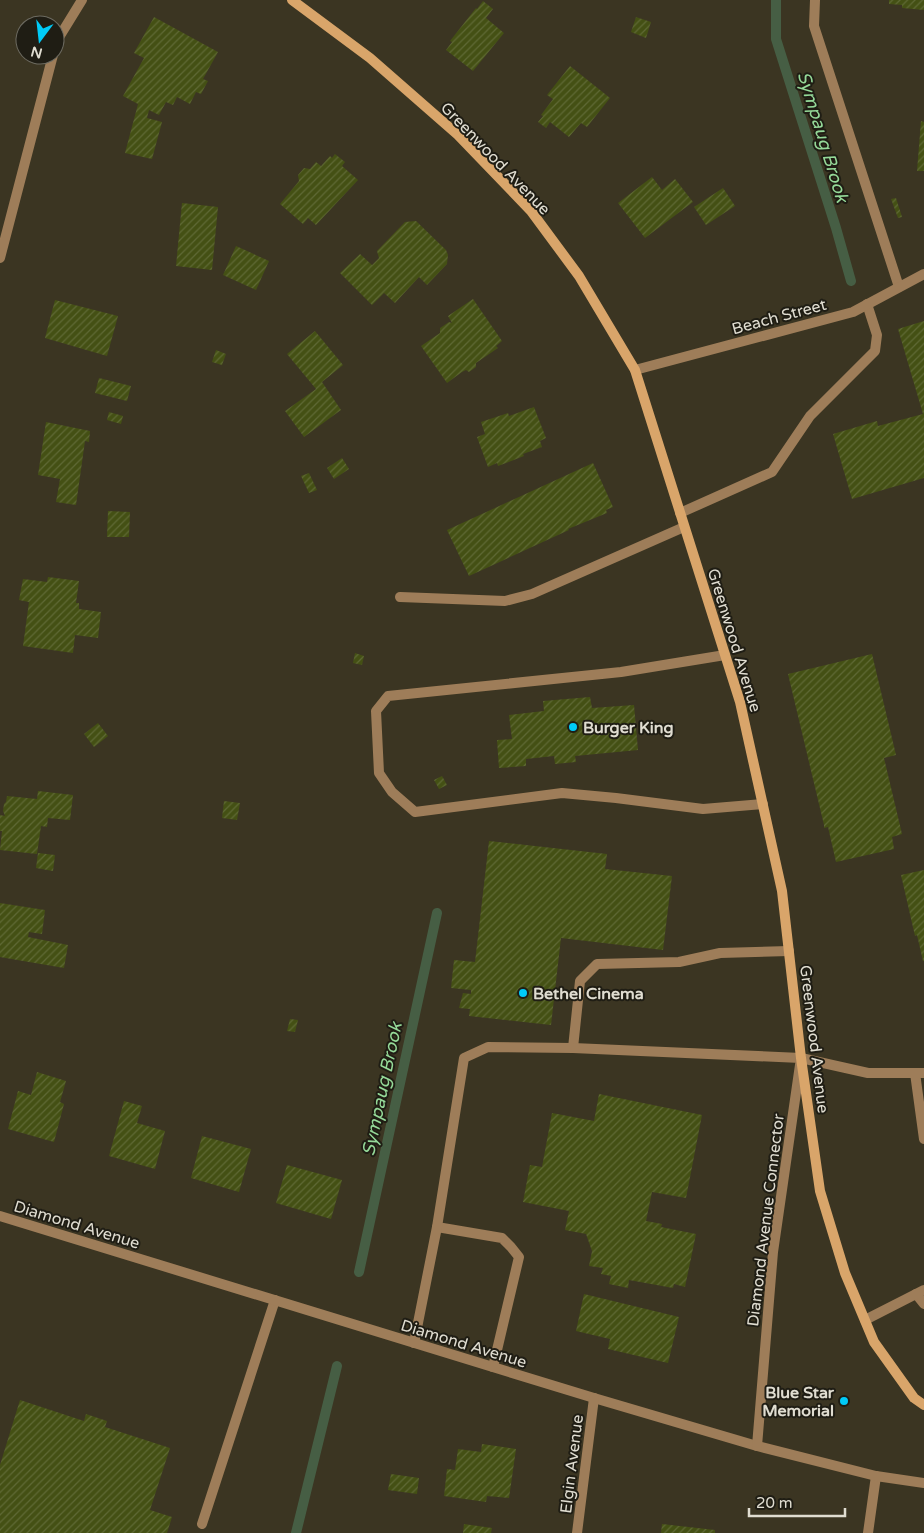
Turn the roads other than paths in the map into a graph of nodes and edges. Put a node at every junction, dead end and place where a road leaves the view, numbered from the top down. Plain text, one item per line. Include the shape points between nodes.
1 (82, 0) edge
2 (292, 0) edge
3 (815, 0) edge
4 (65, 28) edge
5 (51, 65) edge
6 (0, 258) edge
7 (924, 274) edge
8 (899, 287) junction
9 (867, 304) junction
10 (635, 370) junction
11 (680, 513) junction
12 (684, 527) junction
13 (400, 597) dead end
14 (725, 655) junction
15 (762, 804) junction
16 (789, 951) junction
17 (573, 1048) junction
18 (801, 1058) junction
19 (919, 1073) edge
20 (924, 1139) edge
21 (0, 1216) edge
22 (437, 1227) junction
23 (920, 1292) edge
24 (275, 1300) junction
25 (924, 1304) edge
26 (865, 1320) junction
27 (414, 1343) junction
28 (493, 1367) junction
29 (594, 1398) junction
30 (924, 1405) edge
31 (758, 1446) junction
32 (876, 1476) junction
33 (924, 1483) edge
34 (202, 1524) dead end
35 (577, 1533) edge
36 (868, 1533) edge

1 - 4 street
2 - 10 main road, Greenwood Avenue via 370,58 458,136 531,211 579,276
3 - 8 street via 814,26
5 - 6 street
7 - 8 street, Beach Street
8 - 9 street, Beach Street
9 - 10 street, Beach Street via 852,312
9 - 11 street via 877,335 875,351 810,416 772,472
10 - 11 main road, Greenwood Avenue
11 - 12 main road, Greenwood Avenue
12 - 13 street via 532,594 505,601
12 - 14 main road, Greenwood Avenue
14 - 15 main road, Greenwood Avenue via 740,702
14 - 15 street via 621,672 388,696 376,711 379,773 392,792 415,812 562,793 703,809
15 - 16 main road, Greenwood Avenue via 782,891
16 - 17 street via 720,952 680,962 597,964 580,981
16 - 18 main road, Greenwood Avenue
17 - 18 street
17 - 22 street via 488,1047 464,1058
18 - 19 street via 868,1072
18 - 26 main road, Greenwood Avenue via 820,1191 845,1273
18 - 31 street, Diamond Avenue Connector via 773,1252
19 - 20 street
21 - 24 street, Diamond Avenue
22 - 27 street
22 - 28 street via 502,1238 519,1257
23 - 25 street
23 - 26 street
24 - 27 street, Diamond Avenue
24 - 34 street
26 - 30 main road, Greenwood Avenue via 874,1342 914,1398
27 - 28 street, Diamond Avenue
28 - 29 street, Diamond Avenue
29 - 31 street, Diamond Avenue
29 - 35 street, Elgin Avenue
31 - 32 street, Diamond Avenue
32 - 33 street, Diamond Avenue
32 - 36 street

